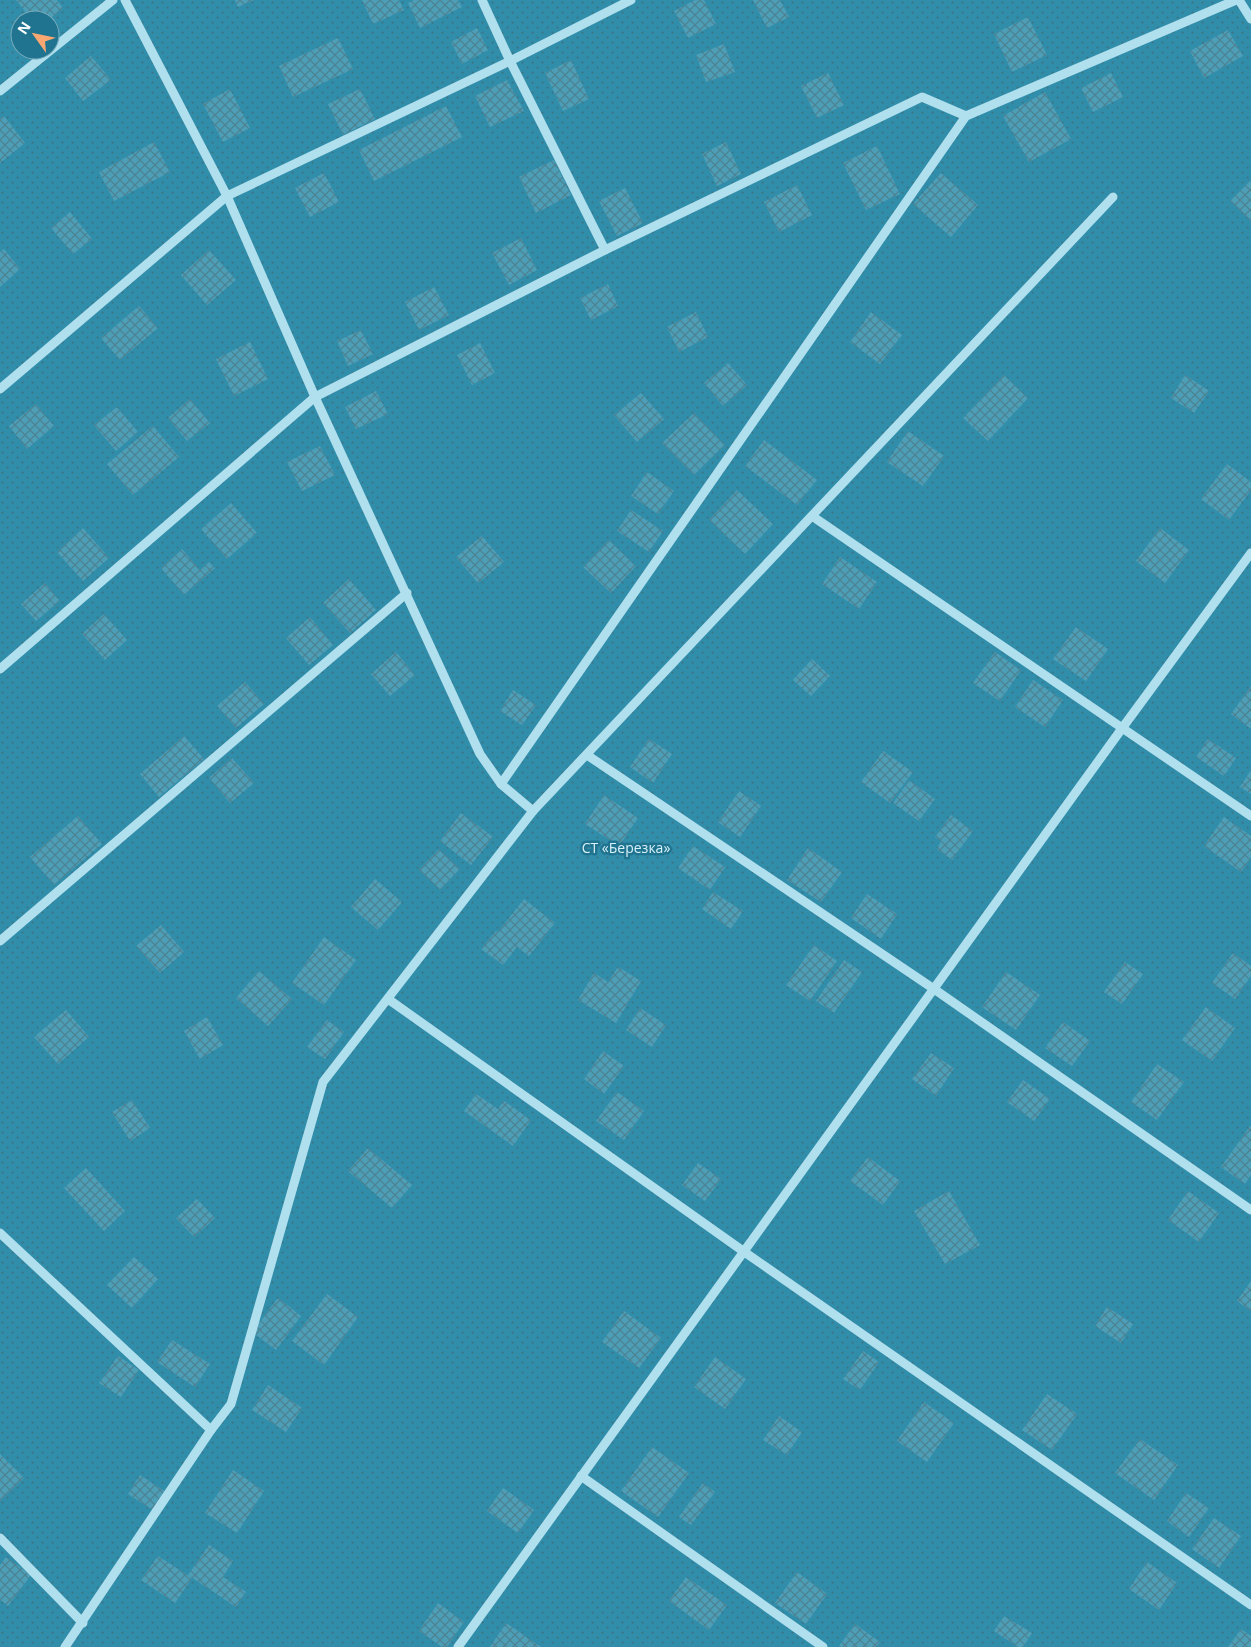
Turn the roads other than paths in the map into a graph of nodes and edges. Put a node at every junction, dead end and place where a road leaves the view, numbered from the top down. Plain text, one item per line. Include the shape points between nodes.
1 (113, 0) edge
2 (125, 0) edge
3 (482, 0) edge
4 (631, 0) edge
5 (1237, 0) edge
6 (1251, 19) edge
7 (510, 61) junction
8 (0, 91) edge
9 (966, 116) junction
10 (227, 196) junction
11 (1113, 197) dead end
12 (606, 250) junction
13 (0, 390) edge
14 (316, 396) junction
15 (812, 516) junction
16 (1251, 553) edge
17 (407, 593) junction
18 (0, 668) edge
19 (1123, 727) junction
20 (587, 755) junction
21 (501, 784) junction
22 (534, 811) junction
23 (1251, 816) edge
24 (0, 941) edge
25 (934, 989) junction
26 (388, 999) junction
27 (1251, 1210) edge
28 (0, 1233) edge
29 (743, 1251) junction
30 (212, 1430) junction
31 (581, 1476) junction
32 (0, 1538) edge
33 (1251, 1604) edge
34 (83, 1623) junction
35 (65, 1647) edge
36 (458, 1647) edge
37 (824, 1647) edge

1 - 8 street
2 - 10 street
3 - 7 street
4 - 7 street
5 - 6 street
5 - 9 street
7 - 10 street
7 - 12 street
9 - 12 street via 922,97
9 - 21 street
10 - 13 street
10 - 14 street
11 - 15 street
12 - 14 street
14 - 17 street
14 - 18 street
15 - 19 street
15 - 20 street
16 - 19 street
17 - 21 street via 480,754
17 - 24 street
19 - 23 street
19 - 25 street
20 - 22 street
20 - 25 street
21 - 22 street
22 - 26 street
25 - 27 street
25 - 29 street
26 - 29 street
26 - 30 street via 323,1082 231,1404
28 - 30 street
29 - 31 street
29 - 33 street
30 - 34 street
31 - 36 street
31 - 37 street
32 - 34 street
34 - 35 street

